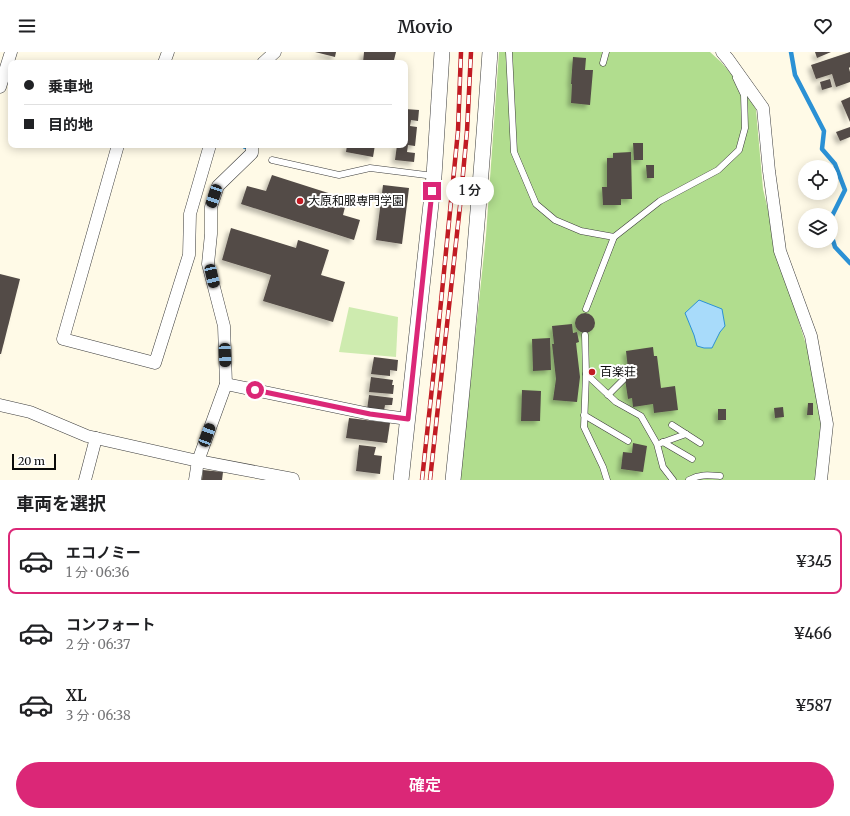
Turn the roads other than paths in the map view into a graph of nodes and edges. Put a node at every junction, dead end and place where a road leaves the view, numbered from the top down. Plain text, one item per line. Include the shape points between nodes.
1 (11, 52) edge
2 (442, 52) edge
3 (490, 52) edge
4 (509, 52) edge
5 (606, 52) edge
6 (725, 55) edge
7 (603, 63) dead end
8 (6, 65) edge
9 (0, 87) edge
10 (117, 148) edge
11 (209, 148) edge
12 (252, 148) edge
13 (272, 160) dead end
14 (434, 176) junction
15 (614, 237) junction
16 (586, 309) dead end
17 (585, 335) dead end
18 (586, 374) junction
19 (622, 380) dead end
20 (226, 384) junction
21 (608, 395) junction
22 (0, 406) edge
23 (584, 415) junction
24 (408, 419) junction
25 (672, 425) dead end
26 (686, 434) junction
27 (96, 438) junction
28 (628, 441) dead end
29 (660, 443) junction
30 (700, 443) dead end
31 (692, 459) dead end
32 (198, 461) junction
33 (720, 476) dead end
34 (293, 479) dead end
35 (85, 480) edge
36 (195, 480) edge
37 (401, 480) edge
38 (453, 480) edge
39 (607, 480) edge
40 (673, 480) edge
41 (689, 480) edge
42 (821, 480) edge

1 - 8 street
2 - 14 street
3 - 38 street via 483,160
4 - 15 lane via 514,152 536,204 555,220 581,231
5 - 7 lane
6 - 15 lane via 744,95 746,128 740,150 718,170 660,202
6 - 42 street via 763,108 780,251 811,336 827,424
8 - 9 street
10 - 11 street via 63,339 155,363 189,255 190,214
12 - 20 street via 252,153 218,186 211,207 208,264 224,326
13 - 14 lane via 339,175 370,168
14 - 24 street
15 - 16 lane
17 - 18 lane
18 - 21 lane
18 - 23 lane
19 - 21 lane
20 - 24 street via 370,414
20 - 32 street
21 - 29 lane via 641,416
22 - 27 street via 30,412
23 - 28 lane
23 - 39 lane via 584,427
24 - 37 street
25 - 26 lane
26 - 29 lane
26 - 30 lane
27 - 32 street
27 - 35 street
29 - 31 lane
29 - 40 lane via 663,467
32 - 34 street
32 - 36 street
33 - 41 lane via 703,475

